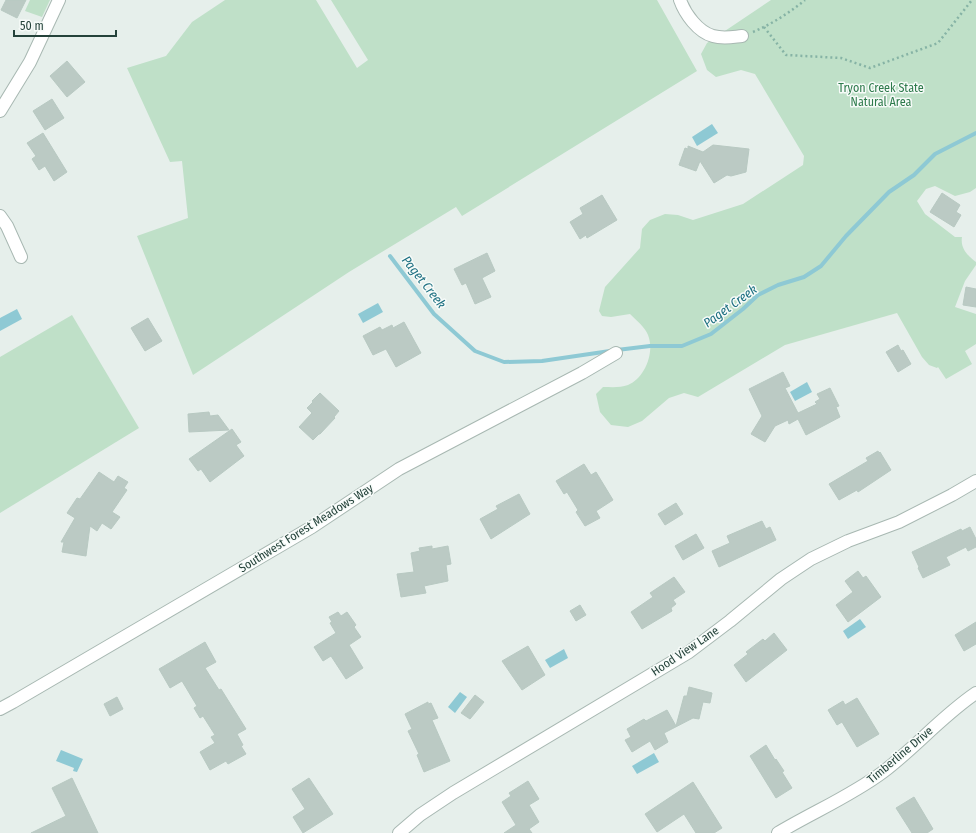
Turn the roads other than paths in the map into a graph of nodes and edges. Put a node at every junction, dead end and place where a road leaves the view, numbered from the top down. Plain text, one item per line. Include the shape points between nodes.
1 (59, 0) edge
2 (680, 0) edge
3 (742, 36) road end
4 (0, 111) edge
5 (0, 216) edge
6 (21, 258) dead end
7 (616, 353) dead end
8 (976, 481) edge
9 (976, 692) edge
10 (0, 709) edge
11 (399, 833) edge
12 (778, 833) edge

1 - 4 street via 30,62
2 - 3 street via 691,19 706,33 728,38
5 - 6 street via 8,226
7 - 10 street, Southwest Forest Meadows Way via 399,469 312,527
8 - 11 street, Hood View Lane via 899,522 848,541 811,559 781,579 689,652 453,793
9 - 12 street, Timberline Drive via 873,779

